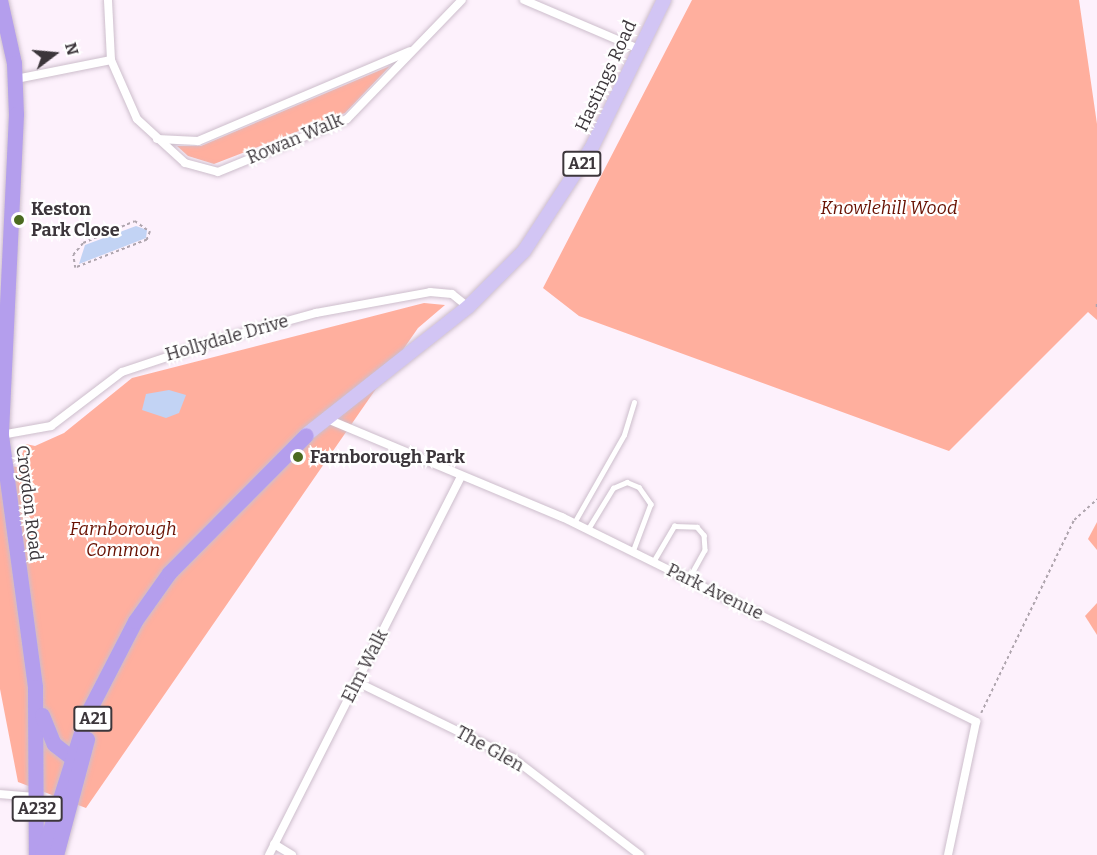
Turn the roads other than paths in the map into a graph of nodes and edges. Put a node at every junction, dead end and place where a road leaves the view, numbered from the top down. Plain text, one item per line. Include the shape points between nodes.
1 (0, 0) edge
2 (108, 0) edge
3 (462, 0) edge
4 (524, 0) edge
5 (664, 0) edge
6 (3, 23) edge
7 (416, 49) junction
8 (639, 49) junction
9 (111, 60) junction
10 (16, 79) junction
11 (158, 139) junction
12 (6, 213) edge
13 (468, 306) junction
14 (634, 403) dead end
15 (325, 418) junction
16 (1, 435) edge
17 (306, 435) joint
18 (2, 467) edge
19 (461, 477) junction
20 (574, 523) junction
21 (588, 530) junction
22 (633, 552) junction
23 (653, 562) junction
24 (689, 579) junction
25 (108, 669) junction
26 (357, 682) junction
27 (35, 687) junction
28 (45, 725) junction
29 (81, 729) junction
30 (54, 744) junction
31 (37, 756) junction
32 (76, 762) junction
33 (0, 794) edge
34 (37, 797) junction
35 (62, 835) junction
36 (41, 843) edge
37 (274, 844) junction
38 (36, 855) edge
39 (58, 855) edge
40 (269, 855) edge
41 (292, 855) edge
42 (640, 855) edge
43 (948, 855) edge

1 - 6 highway, Croydon Road / A232
2 - 9 street
3 - 7 street, Rowan Walk
4 - 8 street
5 - 8 main road, Hastings Road / A21
6 - 10 highway, Croydon Road / A232
7 - 11 street, Rowan Walk via 198,141
7 - 11 street, Rowan Walk via 346,119 218,172 185,163
8 - 13 main road, Hastings Road / A21 via 592,147 547,220
9 - 10 street
9 - 11 street, Rowan Walk via 137,119
10 - 12 highway, Croydon Road / A232
12 - 16 highway, Croydon Road / A232
13 - 15 main road, A21
13 - 16 street, Hollydale Drive via 452,294 430,292 316,313 218,340 122,372 51,426
14 - 20 lane via 624,435
15 - 17 main road, A21
15 - 19 street, Park Avenue
16 - 18 highway, Croydon Road / A232
17 - 25 highway, A21 via 169,573
18 - 27 highway, Croydon Road / A232
19 - 20 street, Park Avenue
19 - 26 street, Elm Walk
20 - 21 street, Park Avenue
21 - 22 street, Park Avenue
21 - 22 lane via 613,488 627,482 639,487 651,504
22 - 23 street, Park Avenue
23 - 24 street, Park Avenue
23 - 24 lane via 674,526 697,527 704,535 705,550
24 - 43 street, Park Avenue via 976,722
25 - 29 highway, A21
25 - 32 highway, A21
26 - 37 street, Elm Walk
26 - 42 street, The Glen via 513,758
27 - 28 highway, Croydon Road / A232
27 - 31 highway, Croydon Road / A232
28 - 29 highway, A21 via 62,739
28 - 30 highway, Croydon Road / A232
29 - 32 highway, A21
30 - 31 highway
30 - 32 highway
31 - 34 highway, Croydon Road / A232
32 - 35 highway, A21
32 - 36 highway, A21
33 - 34 street
34 - 36 highway, Croydon Road / A232
35 - 36 highway, A232
35 - 39 highway, A21
36 - 38 highway, Croydon Road / A232
37 - 40 street, Elm Walk
37 - 41 street

